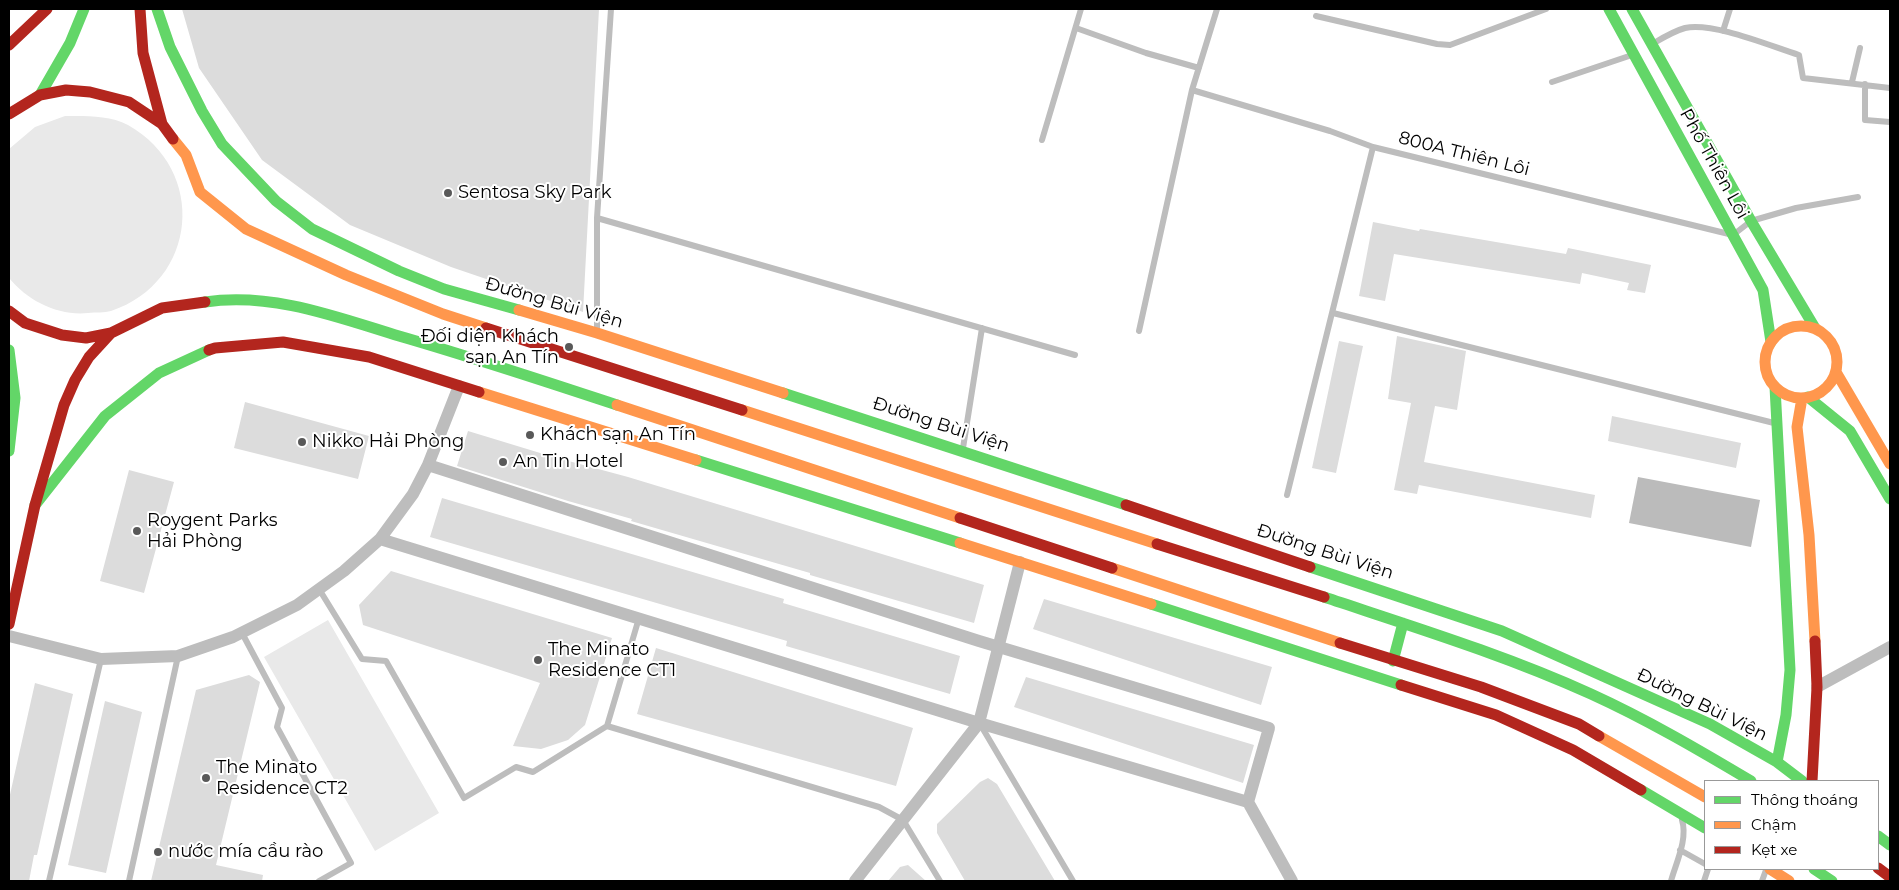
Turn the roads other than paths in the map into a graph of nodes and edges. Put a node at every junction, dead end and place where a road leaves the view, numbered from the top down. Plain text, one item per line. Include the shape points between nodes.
1 (46, 9) edge
2 (84, 9) edge
3 (140, 9) edge
4 (157, 9) edge
5 (611, 9) edge
6 (1081, 9) edge
7 (1217, 9) edge
8 (1546, 9) edge
9 (1609, 9) edge
10 (1632, 9) edge
11 (1730, 9) edge
12 (1316, 16) dead end
13 (1076, 28) junction
14 (1723, 31) junction
15 (1653, 44) junction
16 (9, 45) edge
17 (1860, 48) dead end
18 (1633, 55) junction
19 (1199, 68) junction
20 (1552, 82) dead end
21 (1852, 82) junction
22 (1864, 84) junction
23 (1890, 88) edge
24 (1192, 90) junction
25 (40, 95) junction
26 (9, 114) edge
27 (1890, 122) edge
28 (162, 124) junction
29 (1042, 140) dead end
30 (1373, 148) junction
31 (1858, 197) dead end
32 (597, 218) junction
33 (1752, 221) junction
34 (1733, 235) junction
35 (444, 301) junction
36 (9, 311) edge
37 (1333, 313) junction
38 (982, 328) junction
39 (1815, 328) junction
40 (1139, 332) dead end
41 (598, 333) junction
42 (111, 334) junction
43 (1771, 342) junction
44 (9, 350) edge
45 (1075, 355) dead end
46 (466, 356) junction
47 (1836, 372) junction
48 (459, 386) junction
49 (1776, 387) junction
50 (1805, 398) junction
51 (1778, 424) junction
52 (1867, 425) junction
53 (1850, 432) junction
54 (962, 450) junction
55 (9, 451) edge
56 (1890, 464) edge
57 (428, 465) junction
58 (1287, 495) dead end
59 (1890, 499) edge
60 (35, 505) junction
61 (380, 539) junction
62 (1026, 540) junction
63 (1020, 562) junction
64 (319, 590) junction
65 (639, 618) junction
66 (1404, 623) junction
67 (9, 624) edge
68 (242, 633) junction
69 (9, 636) edge
70 (999, 647) junction
71 (1890, 647) edge
72 (178, 656) junction
73 (100, 659) junction
74 (1393, 661) junction
75 (1817, 686) junction
76 (979, 722) junction
77 (607, 726) junction
78 (1777, 762) junction
79 (1748, 780) edge
80 (1801, 780) edge
81 (1812, 780) edge
82 (1704, 797) edge
83 (1683, 798) junction
84 (1248, 802) junction
85 (903, 820) junction
86 (1704, 827) edge
87 (1879, 837) edge
88 (1890, 845) edge
89 (1680, 850) junction
90 (1704, 863) edge
91 (1879, 869) edge
92 (1770, 870) edge
93 (1816, 870) edge
94 (1890, 877) edge
95 (49, 881) edge
96 (129, 881) edge
97 (319, 881) edge
98 (855, 881) edge
99 (940, 881) edge
100 (1072, 881) edge
101 (1292, 881) edge
102 (1671, 881) edge
103 (1789, 881) edge
104 (1832, 881) edge

1 - 16 main road
2 - 25 main road via 73,40
3 - 28 main road via 144,64
4 - 35 main road, Đường Bùi Viện via 185,80 222,144 276,201 312,229 399,271
5 - 32 lane
6 - 13 lane
7 - 19 lane
8 - 12 lane via 1450,45
9 - 18 main road, Phố Thiên Lôi
10 - 15 main road, Phố Thiên Lôi
11 - 14 lane
13 - 19 lane
13 - 29 lane
14 - 15 lane via 1686,28
14 - 21 lane via 1799,54 1803,78
15 - 33 main road, Phố Thiên Lôi
17 - 21 lane
18 - 20 lane
18 - 34 main road, Phố Thiên Lôi
19 - 24 lane
21 - 22 lane
22 - 23 lane
22 - 27 lane via 1866,120
24 - 30 lane, 800A Thiên Lôi via 1330,131
24 - 40 lane
25 - 26 main road
25 - 28 main road via 66,90 90,92 129,102
28 - 35 main road, Đường Bùi Viện via 186,155 200,192 246,229 346,275
30 - 34 lane, 800A Thiên Lôi
30 - 37 lane
31 - 33 lane via 1796,208
32 - 38 lane
32 - 41 lane
33 - 34 lane
33 - 39 main road, Phố Thiên Lôi
34 - 43 main road, Phố Thiên Lôi via 1763,290
35 - 41 main road, Đường Bùi Viện
35 - 66 main road, Đường Bùi Viện
36 - 42 main road via 25,323 62,335 86,338
37 - 51 lane
37 - 58 lane
38 - 45 lane
38 - 54 lane
39 - 43 main road via 1791,327
39 - 47 main road via 1828,338 1836,351
41 - 54 main road, Đường Bùi Viện
42 - 46 main road via 162,308 225,299 261,301 310,309
42 - 60 main road via 88,357 75,380 64,405
43 - 49 main road via 1765,365 1768,377
44 - 55 main road via 15,398
46 - 48 main road
46 - 62 main road
47 - 50 main road via 1825,389
47 - 52 main road
48 - 57 street
48 - 60 main road via 369,357 283,342 215,348 159,373 105,416
48 - 63 main road
49 - 50 main road via 1783,394
49 - 51 main road
50 - 53 main road via 1826,410
50 - 75 main road via 1797,427 1809,535
51 - 78 main road via 1790,670
52 - 53 main road via 1858,419 1853,421 1849,424
52 - 56 main road
53 - 59 main road
54 - 78 main road, Đường Bùi Viện via 1502,630 1710,724
57 - 61 street via 413,494
57 - 70 street
60 - 67 main road
61 - 64 street
61 - 65 street
62 - 63 main road
62 - 74 main road
63 - 70 street
63 - 83 main road via 1496,715
64 - 68 street
64 - 77 lane via 362,659 386,661 464,798 516,767 533,772
65 - 76 street
65 - 77 lane
66 - 74 main road
66 - 79 main road, Đường Bùi Viện via 1593,695
68 - 72 street
68 - 97 lane via 282,708 276,727 351,863
69 - 73 street
70 - 76 street
70 - 84 street via 1269,728
71 - 75 street
72 - 73 street
72 - 96 lane
73 - 95 lane
74 - 83 main road via 1481,687 1579,724
75 - 81 main road
76 - 84 street
76 - 85 street
76 - 100 lane
77 - 85 lane via 879,806
78 - 80 main road, Đường Bùi Viện
82 - 83 main road
83 - 86 main road
83 - 89 lane via 1684,825
84 - 101 street
85 - 98 street
85 - 99 lane
87 - 88 main road
89 - 90 lane
89 - 102 lane
91 - 94 main road
92 - 103 main road
93 - 104 main road

